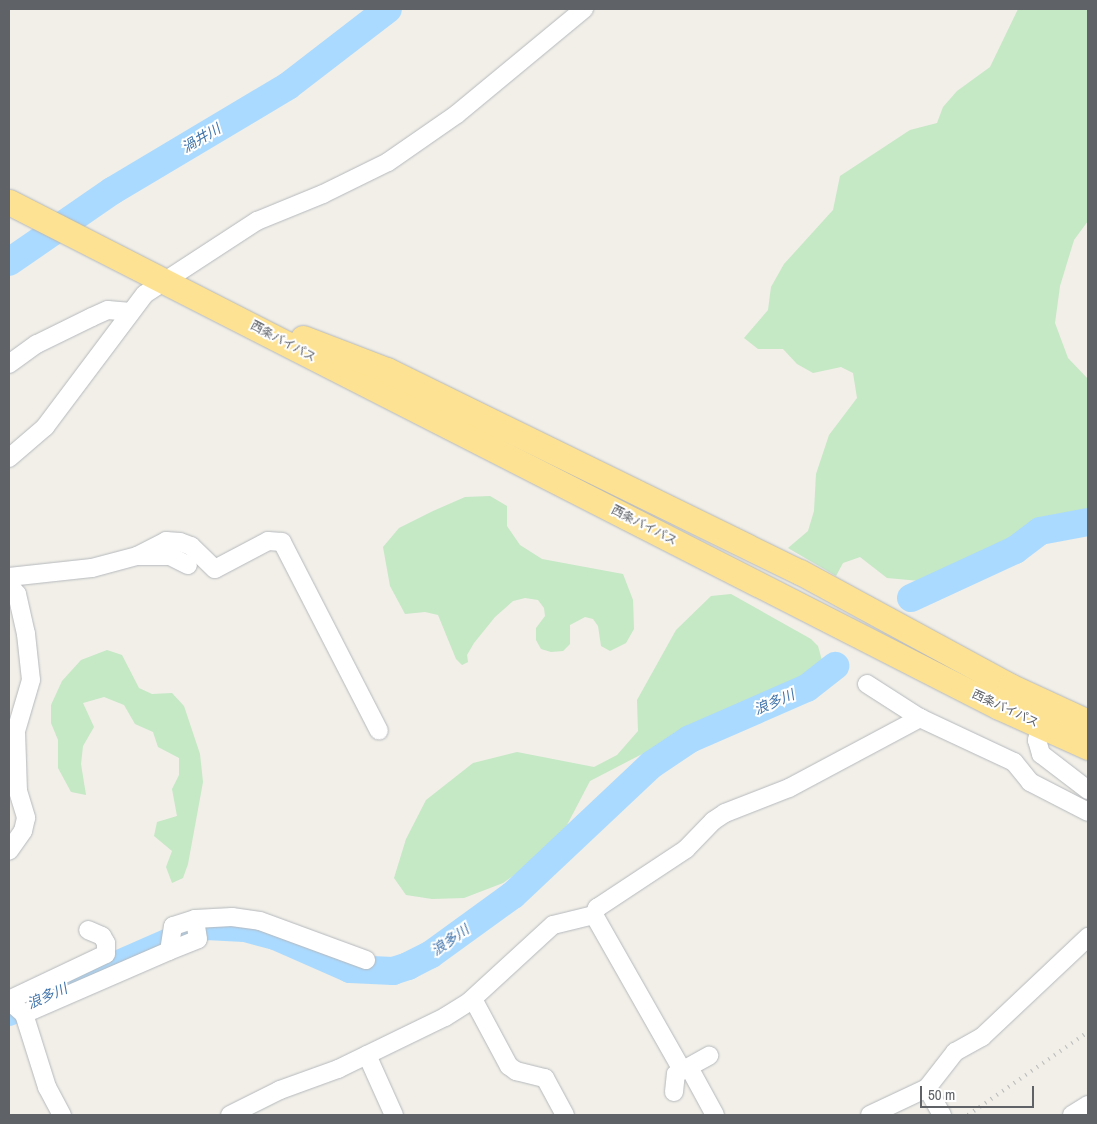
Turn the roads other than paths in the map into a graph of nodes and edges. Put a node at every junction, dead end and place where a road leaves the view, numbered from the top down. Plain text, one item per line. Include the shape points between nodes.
1 (584, 9) edge
2 (9, 202) edge
3 (163, 280) junction
4 (131, 312) junction
5 (9, 364) edge
6 (9, 458) edge
7 (137, 556) junction
8 (188, 564) dead end
9 (9, 577) edge
10 (9, 585) edge
11 (867, 684) dead end
12 (1044, 714) junction
13 (920, 718) junction
14 (379, 731) dead end
15 (1086, 731) edge
16 (1088, 790) edge
17 (1088, 812) edge
18 (9, 851) edge
19 (594, 915) junction
20 (88, 930) dead end
21 (1088, 937) edge
22 (366, 960) dead end
23 (472, 998) junction
24 (14, 1005) edge
25 (367, 1055) junction
26 (709, 1056) dead end
27 (683, 1068) junction
28 (927, 1088) junction
29 (674, 1092) dead end
30 (1088, 1105) edge
31 (62, 1115) edge
32 (230, 1115) edge
33 (392, 1115) edge
34 (565, 1115) edge
35 (715, 1115) edge
36 (870, 1115) edge
37 (942, 1115) edge
38 (1072, 1115) edge

1 - 3 street via 457,114 395,157 358,178 256,221
2 - 3 highway, 西条バイパス
3 - 4 street via 145,294
3 - 12 highway, 西条バイパス via 351,378
4 - 5 street via 108,310 66,328
4 - 6 street via 44,427
7 - 8 street via 170,556
7 - 9 street via 92,568
7 - 14 street via 166,541 180,542 191,546 215,569 268,541 282,542
10 - 18 street via 17,594 31,680 16,731 18,791 26,818 23,831
11 - 13 street
12 - 15 highway, 西条バイパス
12 - 16 street via 1036,740 1041,754
13 - 17 street via 1014,762 1030,782
13 - 19 street via 789,788 725,813 675,858 597,908
19 - 23 street via 552,925
19 - 27 street
20 - 24 street via 102,936 106,954
21 - 28 street via 982,1037 954,1052
22 - 24 street via 260,921 232,916 196,926 198,939 170,944
23 - 25 street via 445,1017
23 - 34 street via 508,1066 545,1078
24 - 31 street via 46,1087
25 - 32 street via 280,1090
25 - 33 street
26 - 27 street
27 - 29 street via 676,1074
27 - 35 street via 691,1071
28 - 36 street
28 - 37 street
30 - 38 street

